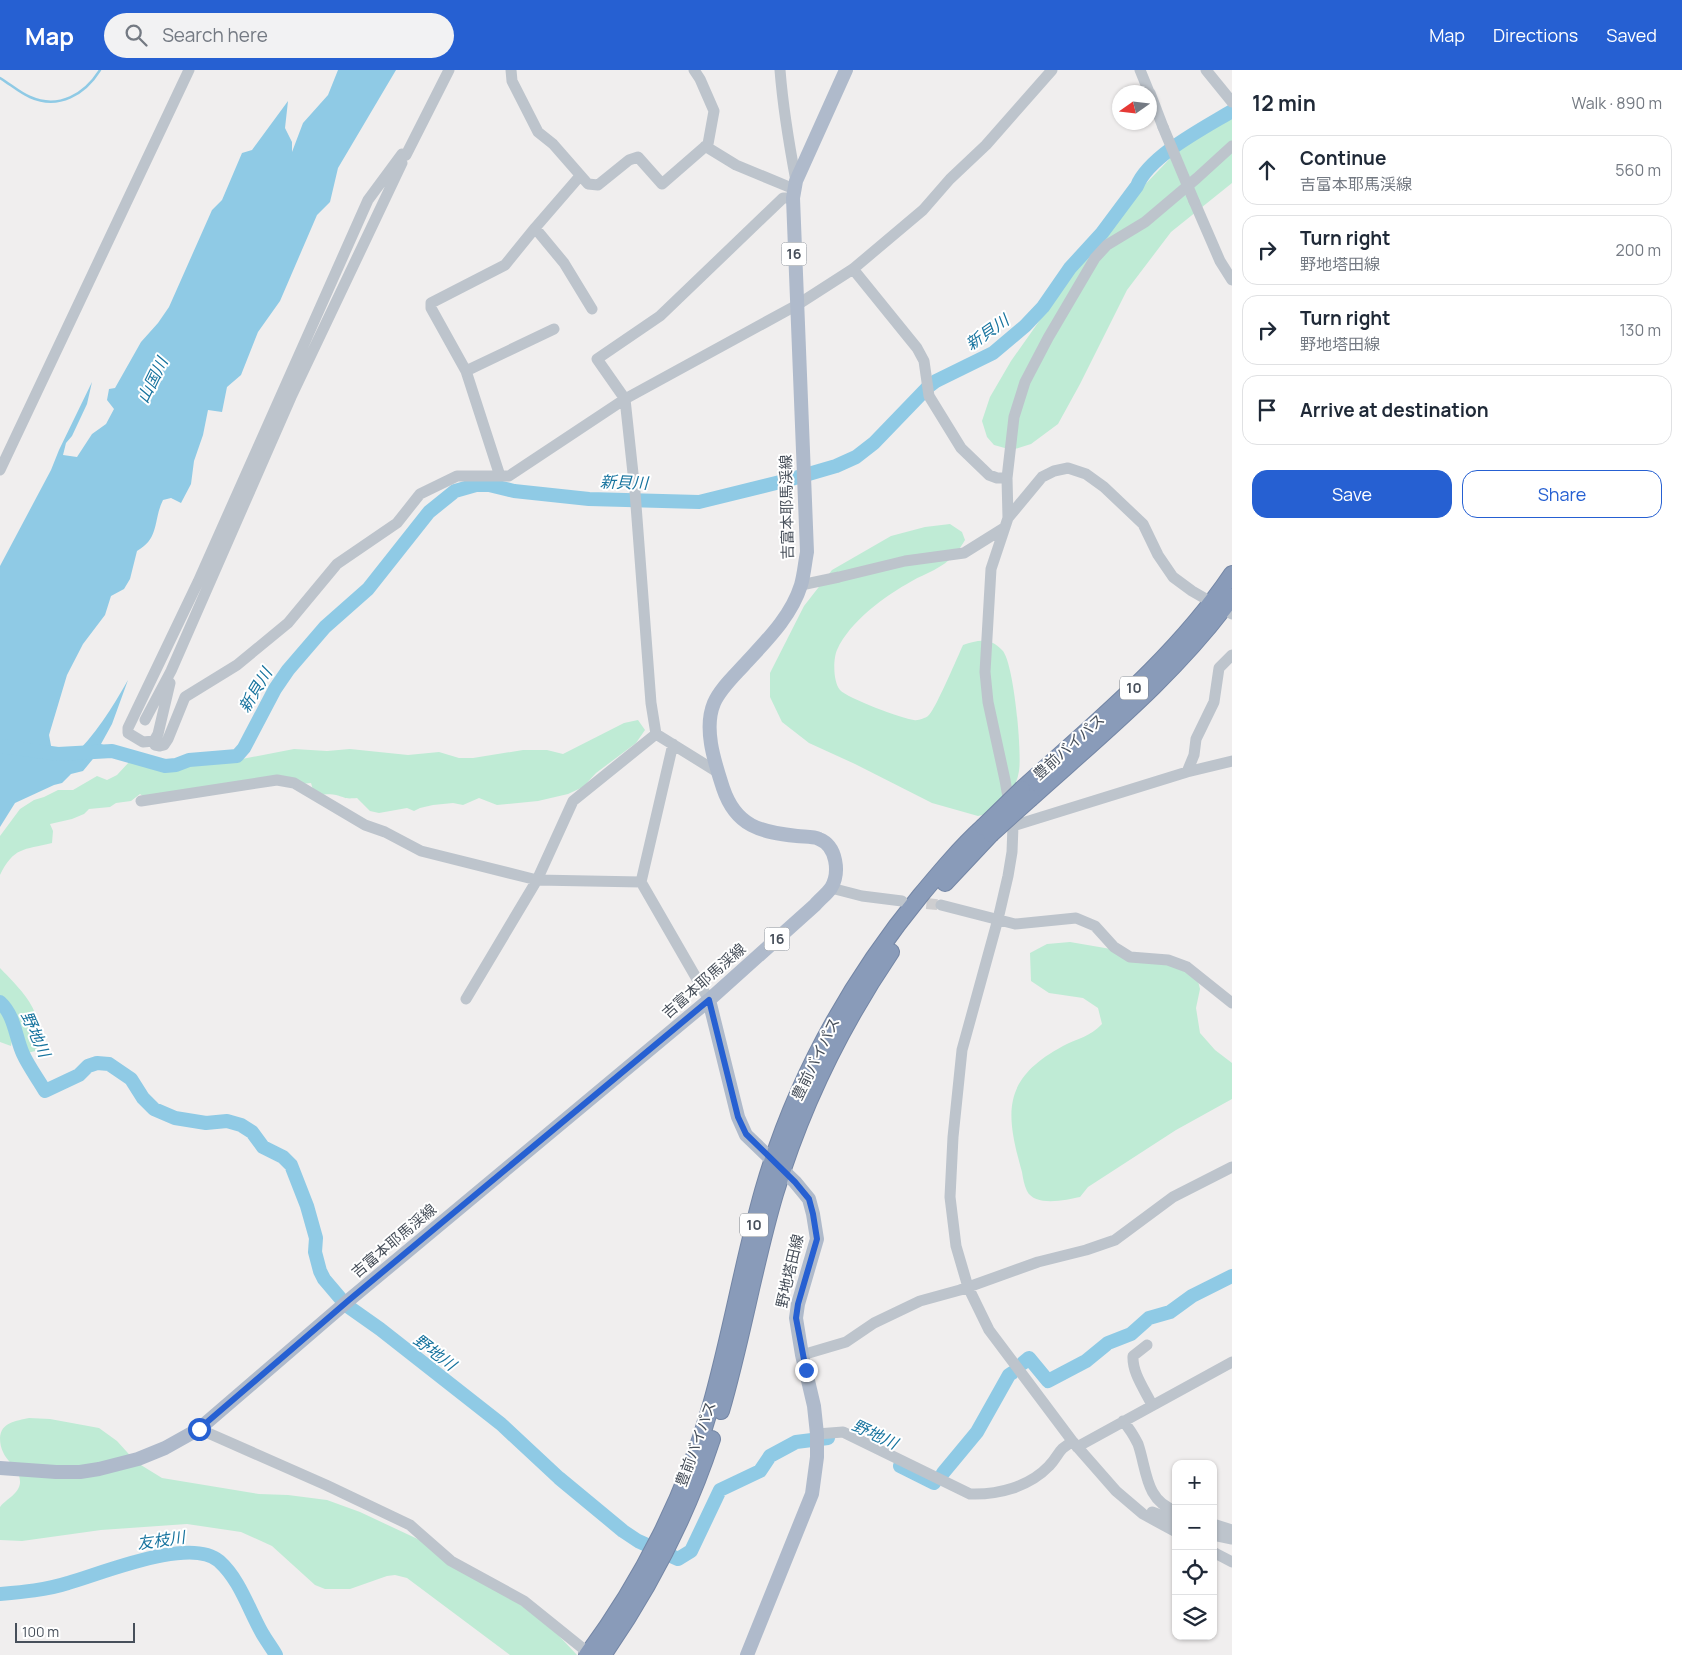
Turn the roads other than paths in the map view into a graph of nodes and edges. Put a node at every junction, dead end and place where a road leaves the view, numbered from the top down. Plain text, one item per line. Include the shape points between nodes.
1 (189, 70) edge
2 (449, 70) edge
3 (510, 70) edge
4 (694, 70) edge
5 (780, 70) edge
6 (846, 70) edge
7 (1052, 70) edge
8 (1140, 70) edge
9 (1206, 70) edge
10 (1146, 85) edge
11 (1232, 102) edge
12 (1157, 112) edge
13 (706, 146) junction
14 (1232, 146) edge
15 (406, 155) junction
16 (580, 176) junction
17 (794, 190) junction
18 (535, 228) junction
19 (854, 269) junction
20 (1232, 280) edge
21 (797, 305) junction
22 (592, 309) dead end
23 (554, 329) dead end
24 (466, 371) junction
25 (626, 399) junction
26 (0, 470) edge
27 (500, 476) junction
28 (1007, 478) junction
29 (1006, 523) junction
30 (1232, 574) edge
31 (801, 585) junction
32 (1225, 605) edge
33 (1232, 655) edge
34 (171, 671) junction
35 (145, 720) dead end
36 (656, 734) junction
37 (154, 742) junction
38 (673, 744) junction
39 (1232, 761) edge
40 (719, 772) junction
41 (1187, 772) junction
42 (141, 801) dead end
43 (1013, 826) junction
44 (537, 880) junction
45 (641, 882) junction
46 (831, 888) junction
47 (902, 901) tunnel mouth
48 (941, 906) tunnel mouth
49 (998, 919) junction
50 (466, 999) dead end
51 (709, 1000) junction
52 (1232, 1003) edge
53 (778, 1166) junction
54 (1232, 1167) edge
55 (968, 1287) junction
56 (1147, 1345) dead end
57 (802, 1355) junction
58 (1232, 1362) edge
59 (1152, 1405) junction
60 (1123, 1421) junction
61 (199, 1429) junction
62 (817, 1434) junction
63 (1075, 1444) junction
64 (0, 1468) edge
65 (1172, 1510) edge
66 (1143, 1514) junction
67 (1172, 1518) edge
68 (1217, 1526) edge
69 (1217, 1527) edge
70 (1172, 1530) edge
71 (1232, 1530) edge
72 (1232, 1539) edge
73 (1217, 1554) edge
74 (1232, 1562) edge
75 (592, 1655) edge
76 (747, 1655) edge

1 - 26 street
2 - 15 street
3 - 16 street via 512,81 538,132 553,144
4 - 13 street via 714,111
5 - 17 street
6 - 17 main road, 吉富本耶馬渓線 / 16
7 - 19 street via 923,210
8 - 10 street
9 - 11 street
12 - 20 street, bridge via 1220,261
13 - 16 street via 662,184 638,157 629,160 598,185 588,184
13 - 17 street via 736,164
14 - 28 street via 1145,222 1107,245 1095,258 1025,382 1014,417
15 - 34 street via 290,397
15 - 37 street via 402,154 368,200 198,582 128,728 128,733 143,742
16 - 18 street
17 - 21 main road, 吉富本耶馬渓線 / 16
17 - 25 street via 660,316 598,359
18 - 22 street via 564,264
18 - 24 street via 505,265 431,303
19 - 21 street
19 - 28 street via 918,348 924,361 929,396 961,448 989,475
21 - 25 street
21 - 31 main road, 吉富本耶馬渓線 / 16 via 807,552
23 - 24 street
24 - 27 street
25 - 27 street via 509,476
25 - 36 street
27 - 37 street via 457,476 420,494 397,522 337,564 288,623 237,665 185,697 164,745 155,745
28 - 29 street
29 - 31 street via 964,553 905,561
29 - 32 street via 1042,477 1068,468 1086,474 1142,524 1174,577 1192,591
29 - 43 street via 991,570 985,672
30 - 32 highway, 豊前バイパス / 10
31 - 40 main road, 吉富本耶馬渓線 / 16 via 778,628 714,703 710,736
32 - 53 highway, 豊前バイパス / 10, bridge via 1181,639 987,831 964,844 897,924 835,1019 812,1064 796,1098
33 - 41 street via 1219,668 1214,702 1196,739
34 - 35 street
34 - 37 street
36 - 38 street
36 - 44 street via 573,801
38 - 40 street
38 - 45 street
39 - 41 street
40 - 46 main road, 吉富本耶馬渓線 / 16 via 724,791 738,815 750,825 769,833 819,839 831,849 836,876
41 - 43 street
42 - 44 street via 287,780 365,825 421,850
43 - 49 street via 1012,852
44 - 45 street
44 - 50 street
45 - 51 street
46 - 47 street
46 - 51 main road, 吉富本耶馬渓線 / 16
48 - 49 street
49 - 52 street via 1015,924 1076,918 1095,926 1114,947 1130,957 1168,960 1187,966
49 - 55 street via 962,1050 953,1138 950,1198 956,1246
51 - 53 main road, 野地塔田線 via 738,1117 746,1134
51 - 61 main road, 吉富本耶馬渓線 / 16
53 - 57 main road, 野地塔田線 via 809,1199 817,1239 796,1318
53 - 75 highway, 豊前バイパス / 10 via 763,1191 711,1405 697,1447 658,1539
54 - 55 street via 1173,1197 1115,1240
55 - 57 street via 920,1301 874,1323 846,1342
55 - 63 street via 989,1330
56 - 59 street via 1133,1356 1132,1362
57 - 62 main road, 野地塔田線
58 - 59 street
59 - 60 street
60 - 63 street
60 - 65 street via 1138,1444 1151,1491 1157,1500
61 - 64 main road, 吉富本耶馬渓線 / 16 via 138,1459 100,1469 56,1472
61 - 75 street via 410,1525 451,1561 524,1601
62 - 63 street via 843,1432 970,1494 1014,1488 1030,1481 1050,1466 1063,1446
62 - 76 main road, 野地塔田線 via 812,1494
63 - 66 street via 1116,1491
66 - 67 street via 1153,1511
66 - 70 street
68 - 71 street
69 - 72 street
73 - 74 street

